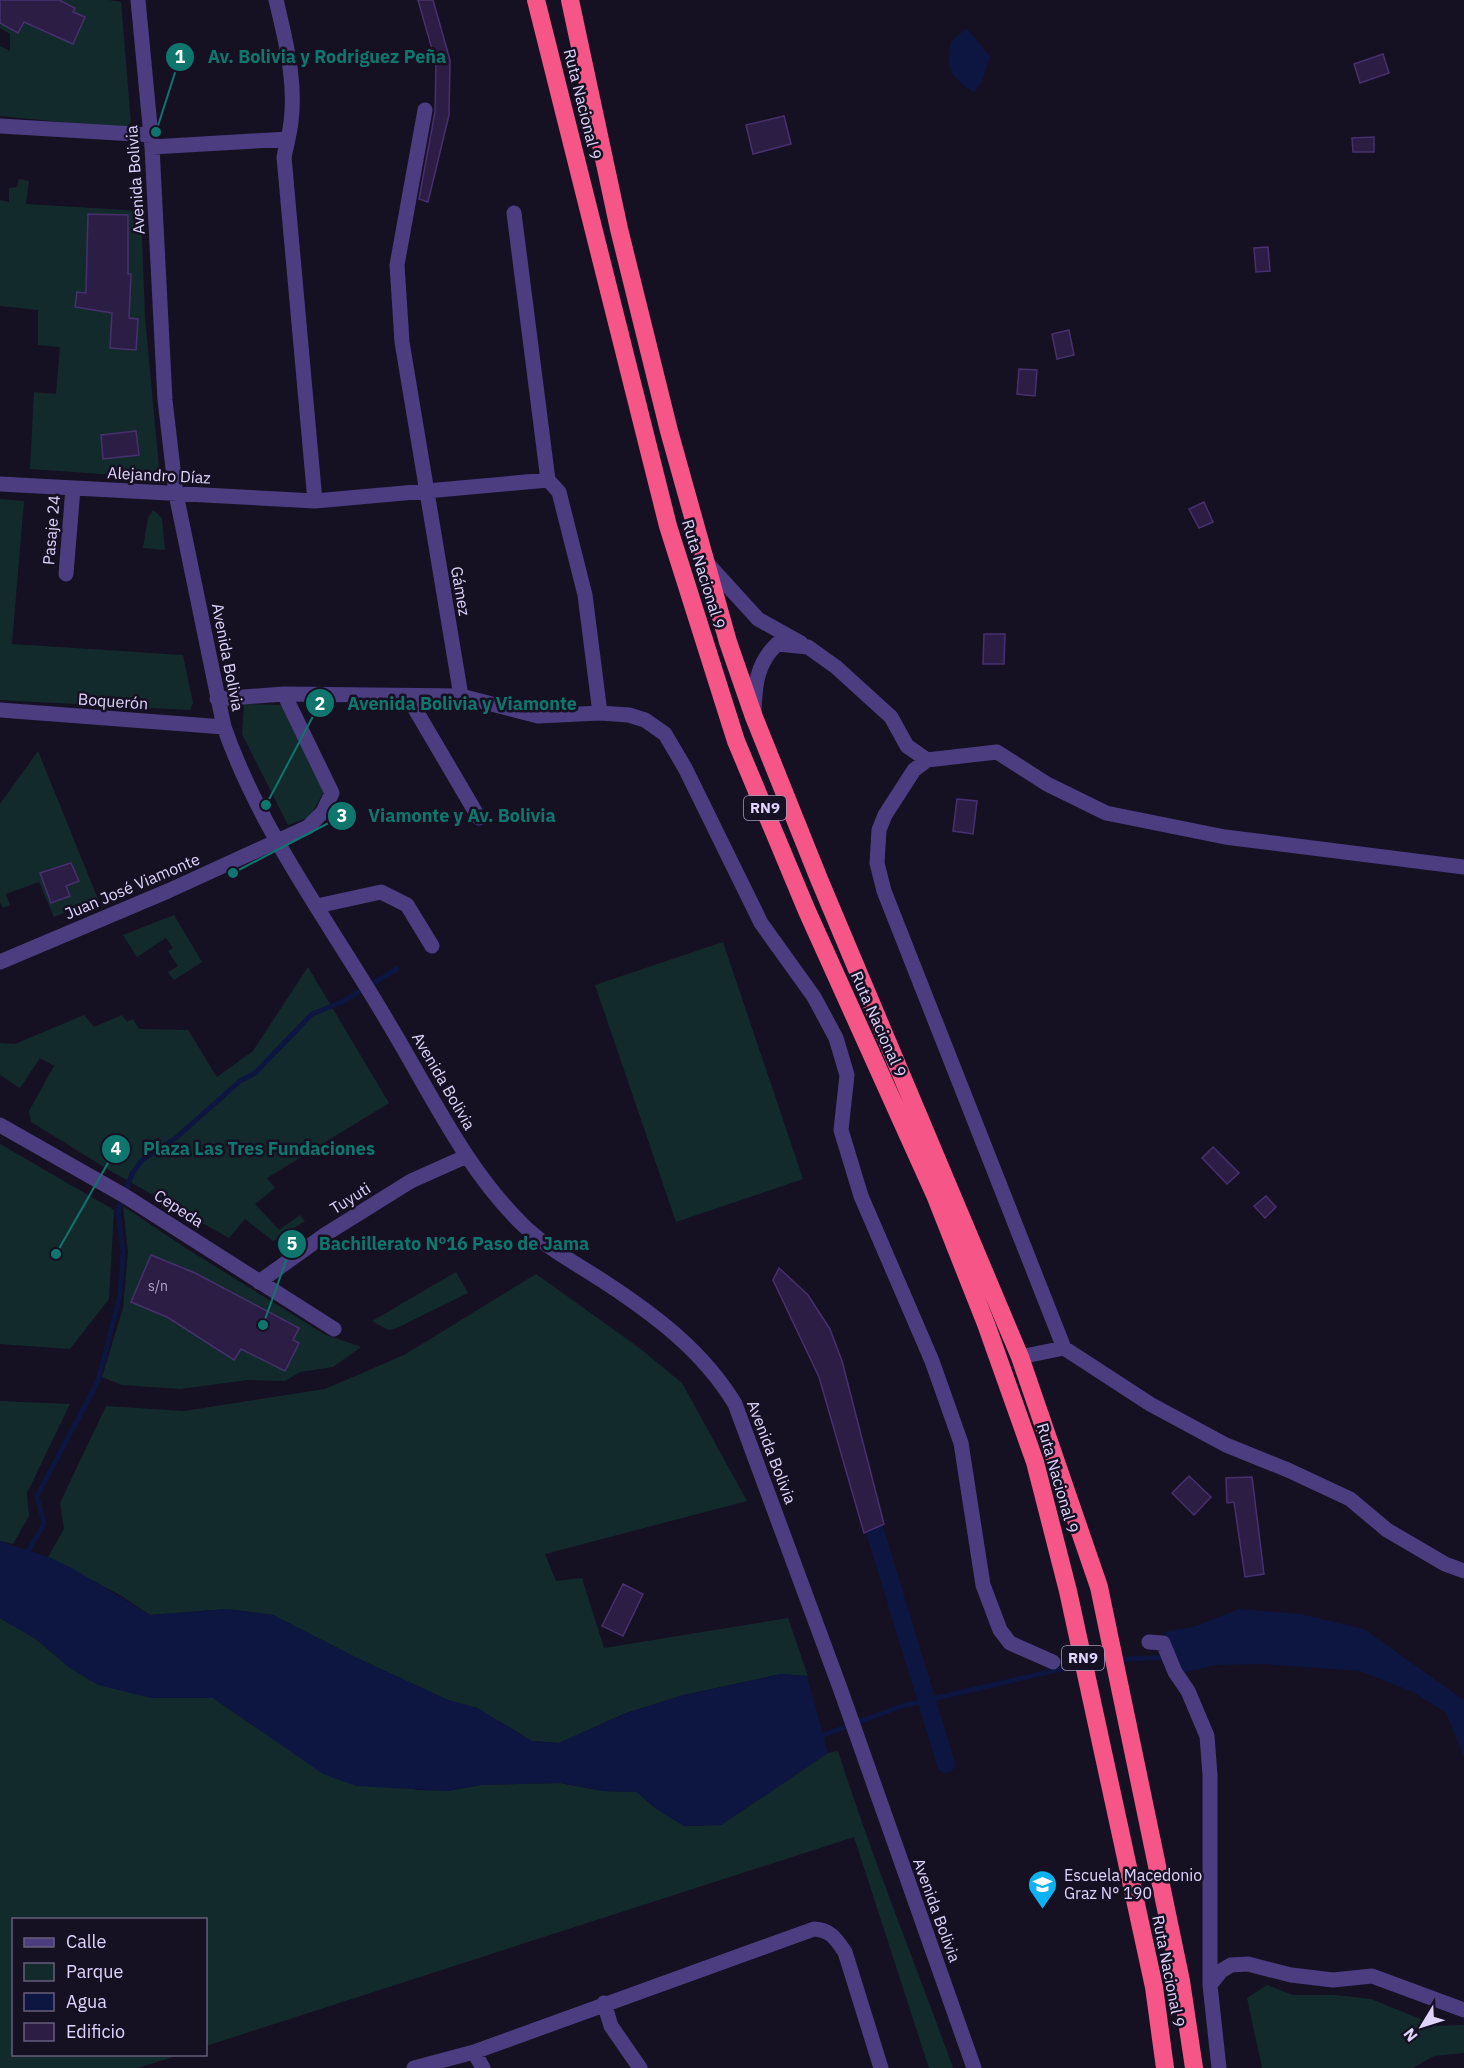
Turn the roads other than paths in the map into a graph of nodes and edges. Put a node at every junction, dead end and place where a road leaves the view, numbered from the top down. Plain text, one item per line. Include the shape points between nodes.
1 (138, 0) edge
2 (276, 0) edge
3 (536, 0) edge
4 (570, 0) edge
5 (425, 110) dead end
6 (0, 126) edge
7 (288, 139) junction
8 (152, 141) junction
9 (514, 213) dead end
10 (548, 480) junction
11 (0, 484) edge
12 (73, 488) junction
13 (426, 492) junction
14 (176, 494) junction
15 (315, 501) junction
16 (706, 562) junction
17 (66, 574) dead end
18 (808, 647) junction
19 (284, 694) junction
20 (461, 696) junction
21 (408, 697) junction
22 (218, 699) junction
23 (0, 710) edge
24 (600, 713) junction
25 (754, 717) junction
26 (224, 727) junction
27 (927, 760) junction
28 (479, 818) dead end
29 (277, 843) junction
30 (1464, 867) edge
31 (317, 906) junction
32 (432, 946) dead end
33 (0, 962) edge
34 (0, 1125) edge
35 (467, 1156) junction
36 (259, 1282) junction
37 (334, 1329) dead end
38 (1064, 1348) junction
39 (1020, 1357) junction
40 (1464, 1571) edge
41 (1149, 1642) dead end
42 (1053, 1662) dead end
43 (1210, 1985) junction
44 (604, 2003) junction
45 (1464, 2010) edge
46 (474, 2052) junction
47 (414, 2068) edge
48 (483, 2068) edge
49 (640, 2068) edge
50 (881, 2068) edge
51 (974, 2068) edge
52 (1165, 2068) edge
53 (1194, 2068) edge
54 (1219, 2068) edge

1 - 8 street, Avenida Bolivia
2 - 7 street via 294,96
3 - 52 highway, Ruta Nacional 9 / RN9 via 668,525 736,741 807,911 935,1194 1035,1462 1068,1591 1154,1987
4 - 16 highway, Ruta Nacional 9 / RN9 via 621,240
5 - 13 street, Gámez via 397,265 402,342
6 - 8 street
7 - 8 street
7 - 15 street via 284,157
8 - 14 street, Avenida Bolivia via 165,400
9 - 10 street
10 - 13 street, Alejandro Díaz
10 - 24 street via 559,492 585,595
11 - 12 street, Alejandro Díaz
12 - 14 street, Alejandro Díaz
12 - 17 street, Pasaje 24
13 - 15 street, Alejandro Díaz
13 - 20 street, Gámez
14 - 15 street, Alejandro Díaz
14 - 22 street, Avenida Bolivia
16 - 18 street via 758,619
16 - 25 highway, Ruta Nacional 9 / RN9
18 - 25 street via 777,644 764,656 755,681
18 - 27 street via 864,690 891,717 907,746
19 - 21 street
19 - 22 street
19 - 29 street, Juan José Viamonte via 332,793 323,812 308,827
20 - 21 street
20 - 24 street via 538,716
21 - 28 street
22 - 26 street, Avenida Bolivia
23 - 26 street, Boquerón
24 - 42 street via 645,720 665,734 761,923 814,997 836,1038 847,1075 841,1130 861,1196 932,1361 962,1443 983,1585 1000,1630 1010,1643
25 - 39 highway, Ruta Nacional 9 / RN9
26 - 29 street, Avenida Bolivia via 247,787
27 - 30 street via 997,752 1047,784 1106,813 1225,837
27 - 38 street via 899,792 879,830 877,863 884,891
29 - 31 street, Avenida Bolivia
29 - 33 street, Juan José Viamonte
31 - 32 street via 381,892 407,905
31 - 35 street, Avenida Bolivia
34 - 36 street, Cepeda via 133,1201
35 - 36 street, Tuyuti via 411,1181
35 - 51 street, Avenida Bolivia via 523,1225 548,1246 642,1307 695,1352 735,1404
36 - 37 street, Cepeda
38 - 39 street
38 - 40 street via 1150,1404 1226,1445 1350,1499 1388,1530
39 - 53 highway, Ruta Nacional 9 / RN9 via 1099,1587 1181,1981
41 - 43 street via 1163,1643 1206,1736 1210,1775
43 - 45 street via 1231,1965 1248,1964 1333,1980 1372,1976
43 - 54 street
44 - 46 street
44 - 49 street via 611,2026
44 - 50 street via 803,1932 826,1930 845,1952
46 - 47 street
46 - 48 street

